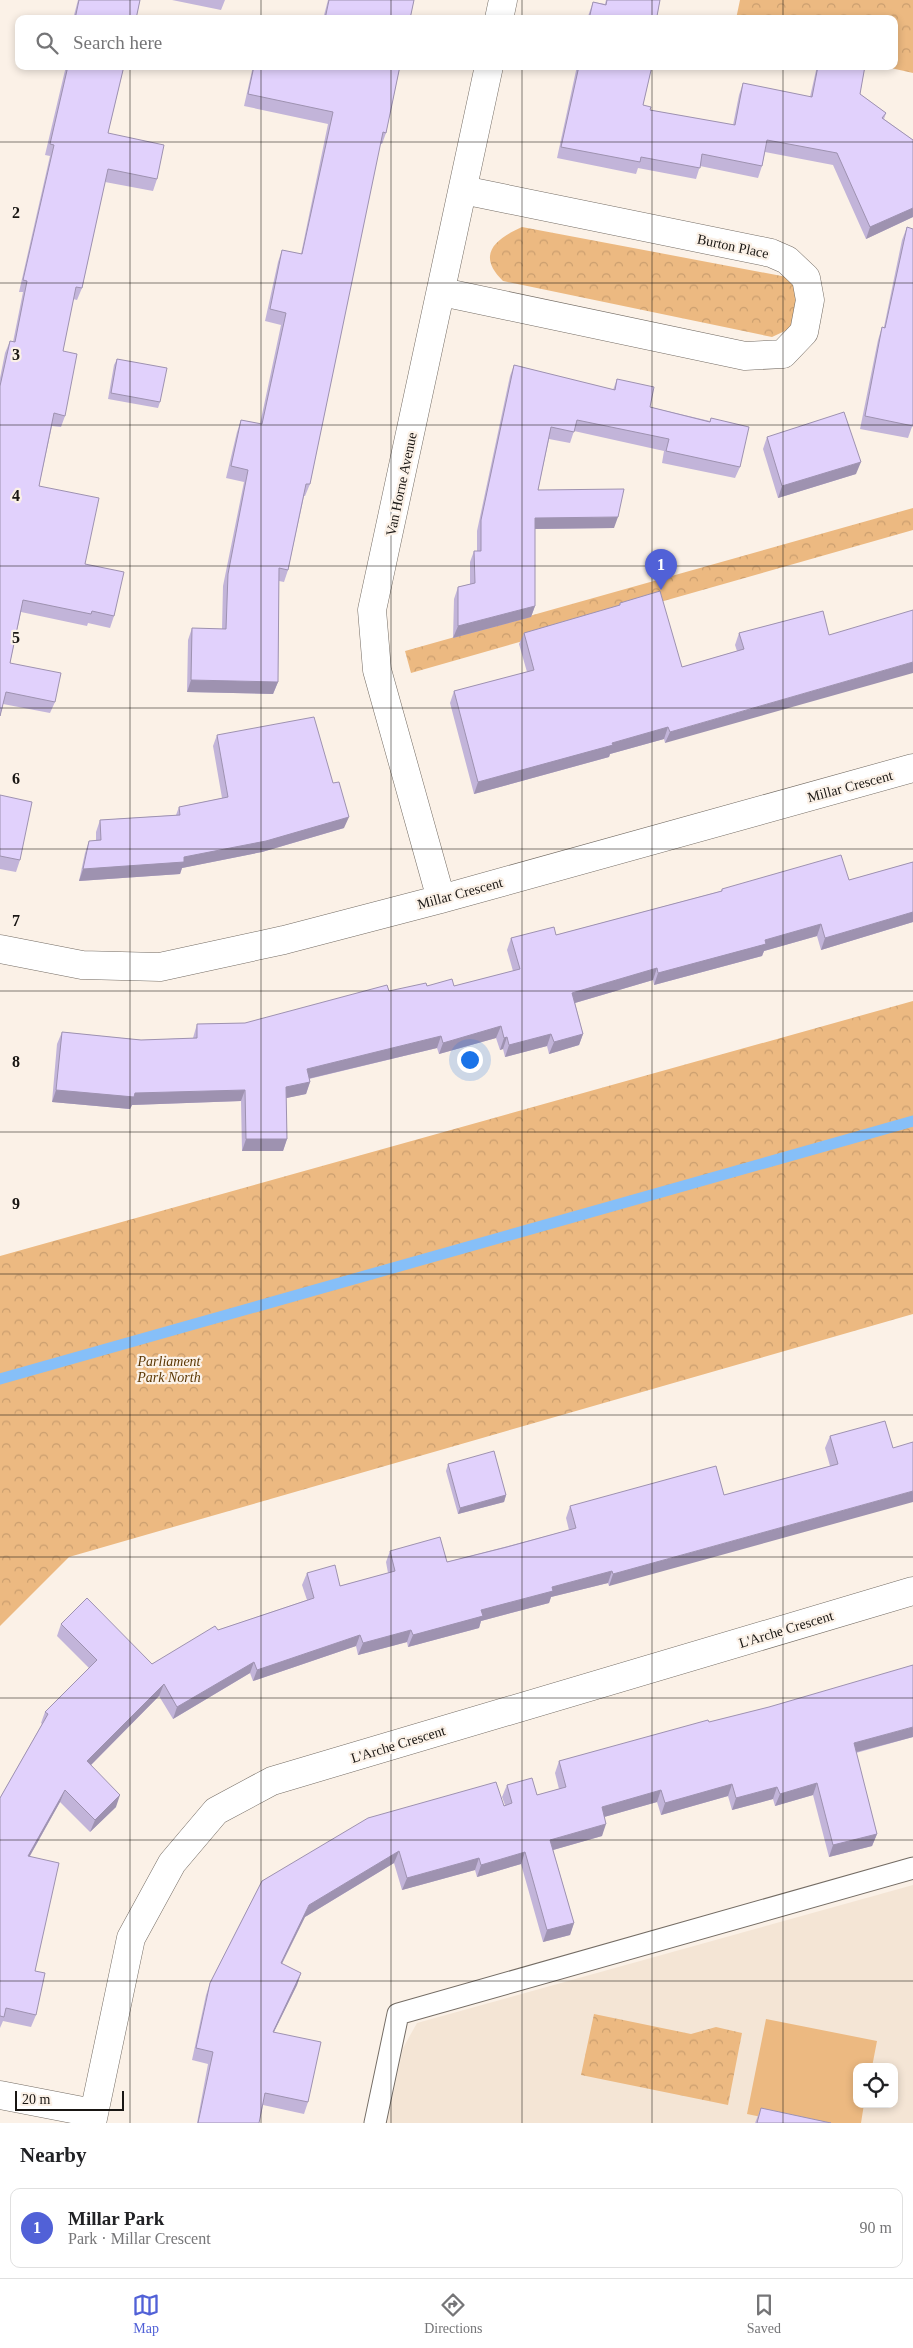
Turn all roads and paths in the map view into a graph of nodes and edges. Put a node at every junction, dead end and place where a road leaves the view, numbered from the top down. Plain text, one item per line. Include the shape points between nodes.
1 (503, 0) edge
2 (500, 15) edge
3 (488, 70) edge
4 (463, 190) junction
5 (442, 292) junction
6 (913, 768) edge
7 (441, 899) junction
8 (0, 949) edge
9 (913, 1591) edge
10 (913, 1868) edge
11 (0, 2095) edge
12 (92, 2118) edge
13 (375, 2123) edge

1 - 2 street
3 - 4 street, Van Horne Avenue
4 - 5 street, Van Horne Avenue
4 - 5 street, Burton Place via 771,253 787,260 806,278 809,308 804,332 783,354 745,356
5 - 7 street, Van Horne Avenue via 372,610 377,670
6 - 7 street, Millar Crescent
7 - 8 street, Millar Crescent via 284,940 160,967 82,965
9 - 12 street, L'Arche Crescent via 272,1781 216,1811 172,1863 131,1938
10 - 13 lane via 398,2014
11 - 12 street

